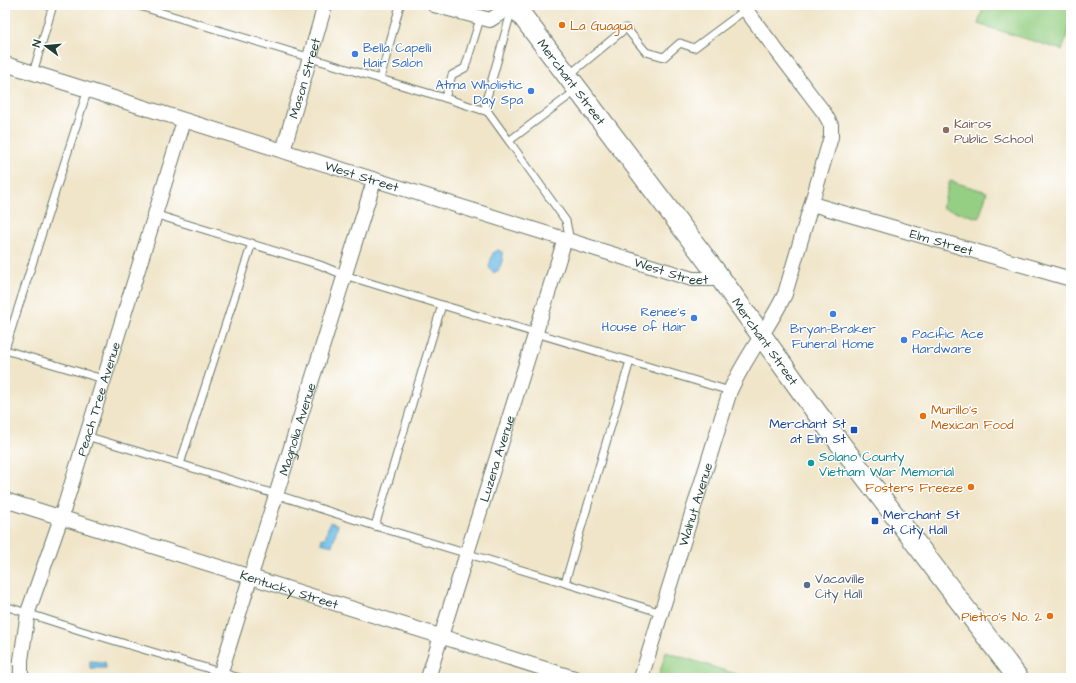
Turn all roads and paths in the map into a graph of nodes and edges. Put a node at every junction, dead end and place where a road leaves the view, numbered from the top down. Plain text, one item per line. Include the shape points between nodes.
1 (53, 5) edge
2 (136, 5) edge
3 (325, 5) edge
4 (400, 5) edge
5 (434, 5) edge
6 (514, 5) edge
7 (744, 7) edge
8 (480, 19) junction
9 (310, 58) junction
10 (5, 64) edge
11 (33, 73) junction
12 (380, 79) junction
13 (572, 83) junction
14 (88, 89) junction
15 (445, 98) junction
16 (488, 112) junction
17 (184, 120) junction
18 (509, 141) junction
19 (282, 151) junction
20 (374, 180) junction
21 (812, 204) junction
22 (154, 214) junction
23 (568, 240) junction
24 (252, 243) junction
25 (344, 275) junction
26 (721, 279) junction
27 (1071, 279) edge
28 (442, 305) junction
29 (536, 333) junction
30 (762, 336) junction
31 (5, 349) edge
32 (630, 361) junction
33 (103, 379) junction
34 (730, 391) junction
35 (86, 436) junction
36 (180, 464) junction
37 (277, 495) junction
38 (5, 500) edge
39 (61, 518) junction
40 (375, 526) junction
41 (467, 555) junction
42 (251, 576) junction
43 (565, 583) junction
44 (5, 606) edge
45 (28, 612) junction
46 (662, 613) junction
47 (441, 637) junction
48 (220, 675) edge
49 (21, 678) edge
50 (240, 678) edge
51 (428, 678) edge
52 (574, 678) edge
53 (641, 678) edge
54 (1018, 678) edge

1 - 11 lane
2 - 9 lane
3 - 9 street, Mason Street
4 - 12 lane
5 - 8 street
6 - 8 street via 495,18
6 - 13 main road, Merchant Street
6 - 16 lane via 485,99
7 - 13 lane via 694,48 680,43 664,57 646,52 626,28
7 - 21 street via 831,125 831,137
8 - 15 lane via 465,68 452,75
9 - 12 lane
9 - 19 street, Mason Street
10 - 11 street, West Street
11 - 14 street, West Street
12 - 15 lane
13 - 18 lane
13 - 26 main road, Merchant Street
14 - 17 street, West Street
14 - 31 lane
15 - 16 lane
16 - 18 lane
17 - 19 street, West Street
17 - 22 street, Peach Tree Avenue
18 - 23 lane via 566,221
19 - 20 street, West Street
20 - 23 street, West Street
20 - 25 street, Magnolia Avenue
21 - 27 street, Elm Street
21 - 30 street via 785,294
22 - 24 lane
22 - 33 street, Peach Tree Avenue
23 - 26 street, West Street via 692,279
23 - 29 street, Luzena Avenue
24 - 25 lane
24 - 36 lane
25 - 28 lane
25 - 37 street, Magnolia Avenue
26 - 30 main road, Merchant Street
28 - 29 lane
28 - 40 lane
29 - 32 lane
29 - 41 street, Luzena Avenue
30 - 34 street, Walnut Avenue via 739,369
30 - 54 main road, Merchant Street via 820,417
31 - 33 lane
32 - 34 lane
32 - 43 lane
33 - 35 street, Peach Tree Avenue
34 - 46 street, Walnut Avenue
35 - 36 lane
35 - 39 street, Peach Tree Avenue
36 - 37 lane
37 - 40 lane
37 - 42 street, Magnolia Avenue
38 - 39 street, Kentucky Street
39 - 42 street, Kentucky Street
39 - 45 street, Peach Tree Avenue
40 - 41 lane
41 - 43 lane
41 - 47 street, Luzena Avenue
42 - 47 street, Kentucky Street
42 - 48 street, Magnolia Avenue
43 - 46 lane
44 - 45 lane
45 - 48 lane
45 - 49 street, Peach Tree Avenue
46 - 53 street, Walnut Avenue
47 - 51 street, Luzena Avenue
47 - 52 street, Kentucky Street
48 - 50 lane

